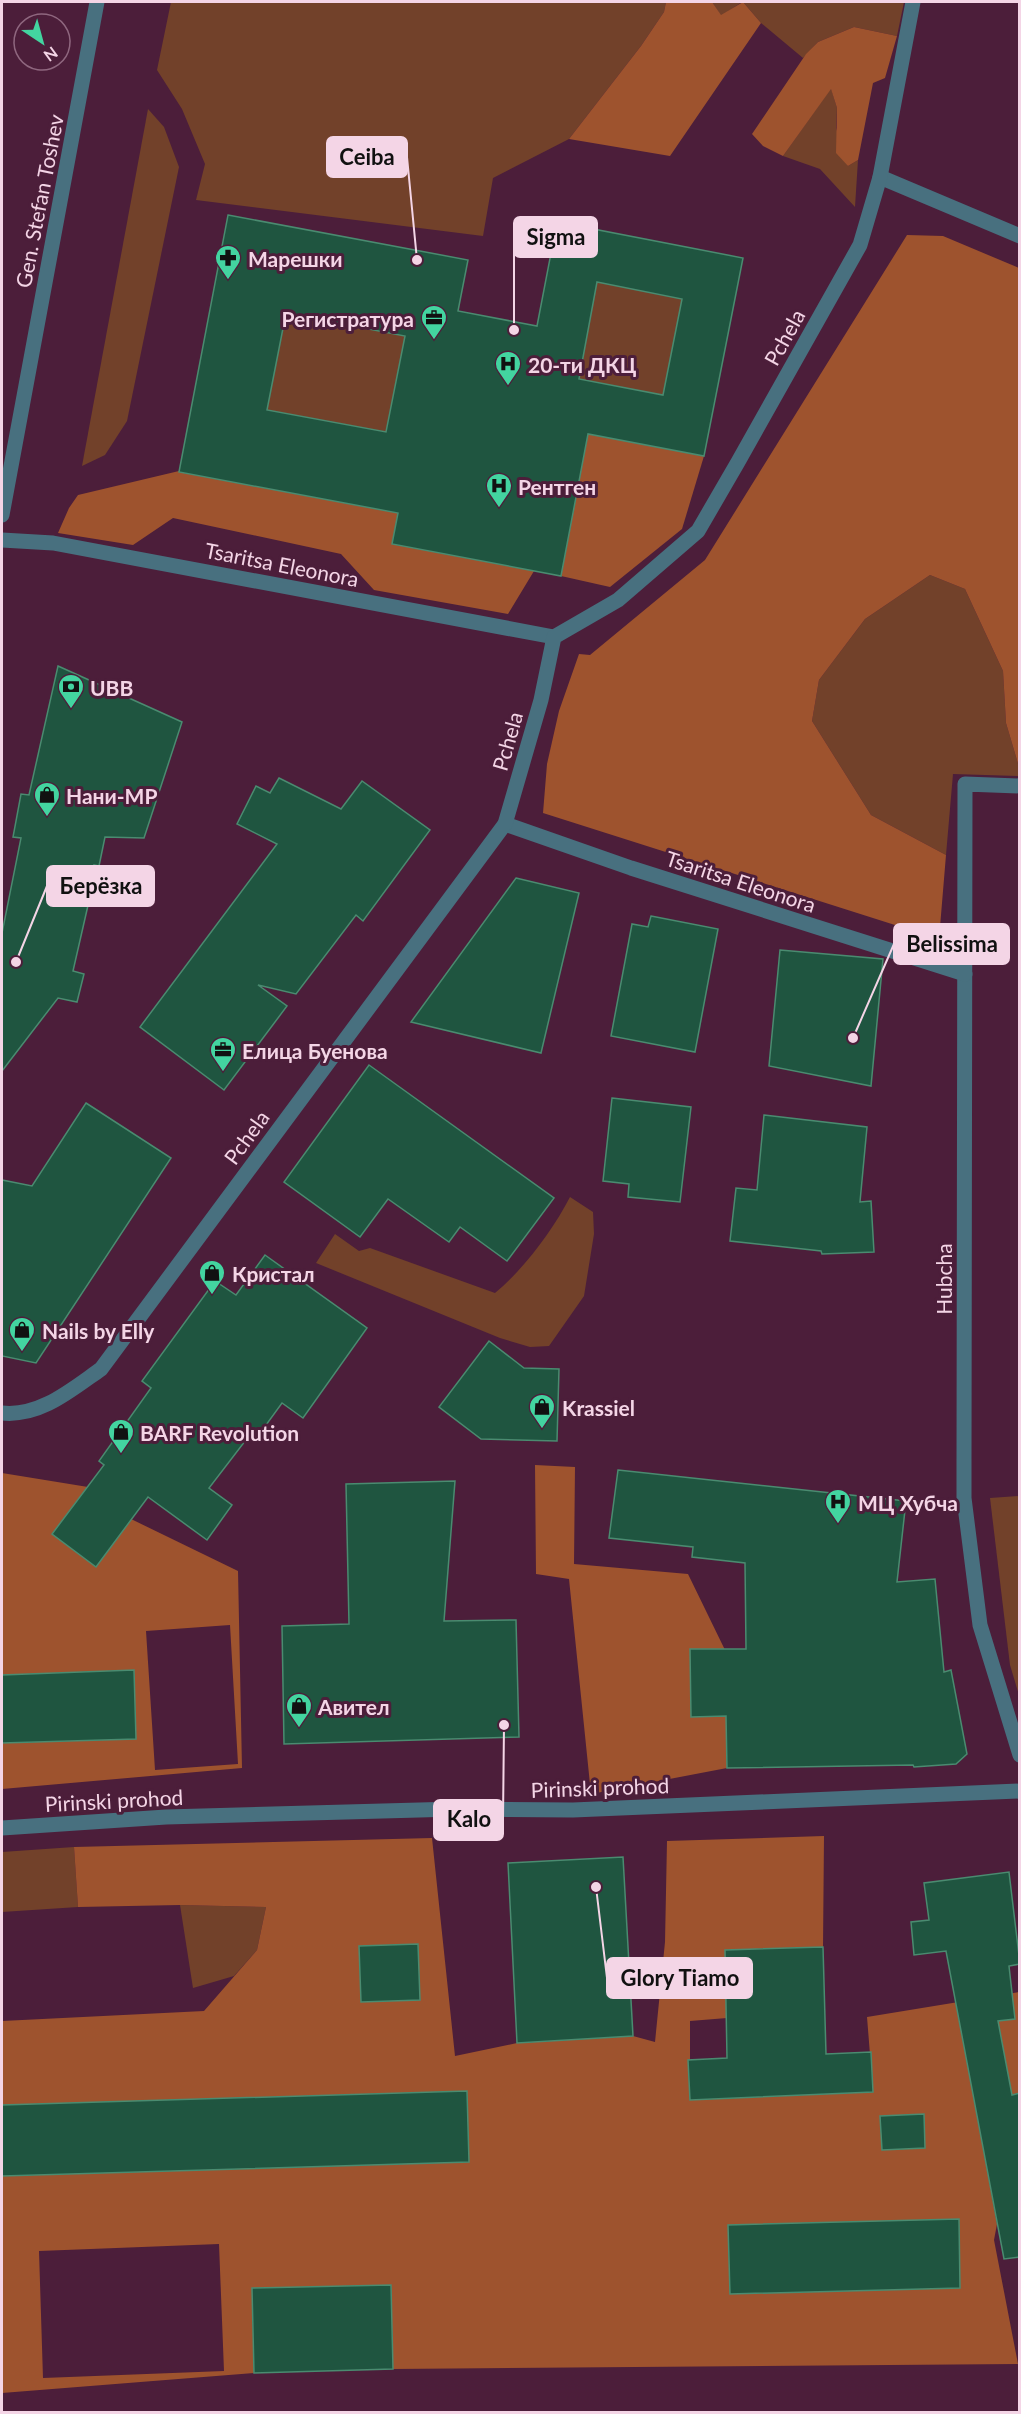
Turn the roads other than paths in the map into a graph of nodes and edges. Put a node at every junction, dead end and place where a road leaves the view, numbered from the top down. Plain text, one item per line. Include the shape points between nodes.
1 (97, 2) edge
2 (913, 2) edge
3 (880, 177) junction
4 (1020, 236) edge
5 (2, 515) edge
6 (2, 540) edge
7 (554, 637) junction
8 (1020, 786) edge
9 (504, 824) junction
10 (965, 974) junction
11 (2, 1413) edge
12 (1020, 1755) edge
13 (1020, 1791) edge
14 (2, 1828) edge

1 - 5 street, Gen. Stefan Toshev
2 - 3 street, Pchela
3 - 4 street
3 - 7 street, Pchela via 860,245 698,531 618,600
6 - 7 street, Tsaritsa Eleonora via 53,543
7 - 9 street, Pchela via 541,700
8 - 10 street, Hubcha via 965,784
9 - 10 street, Tsaritsa Eleonora
9 - 11 street, Pchela via 101,1369 46,1406
10 - 12 street, Hubcha via 964,1498 980,1625
13 - 14 street, Pirinski prohod via 584,1809 166,1817

